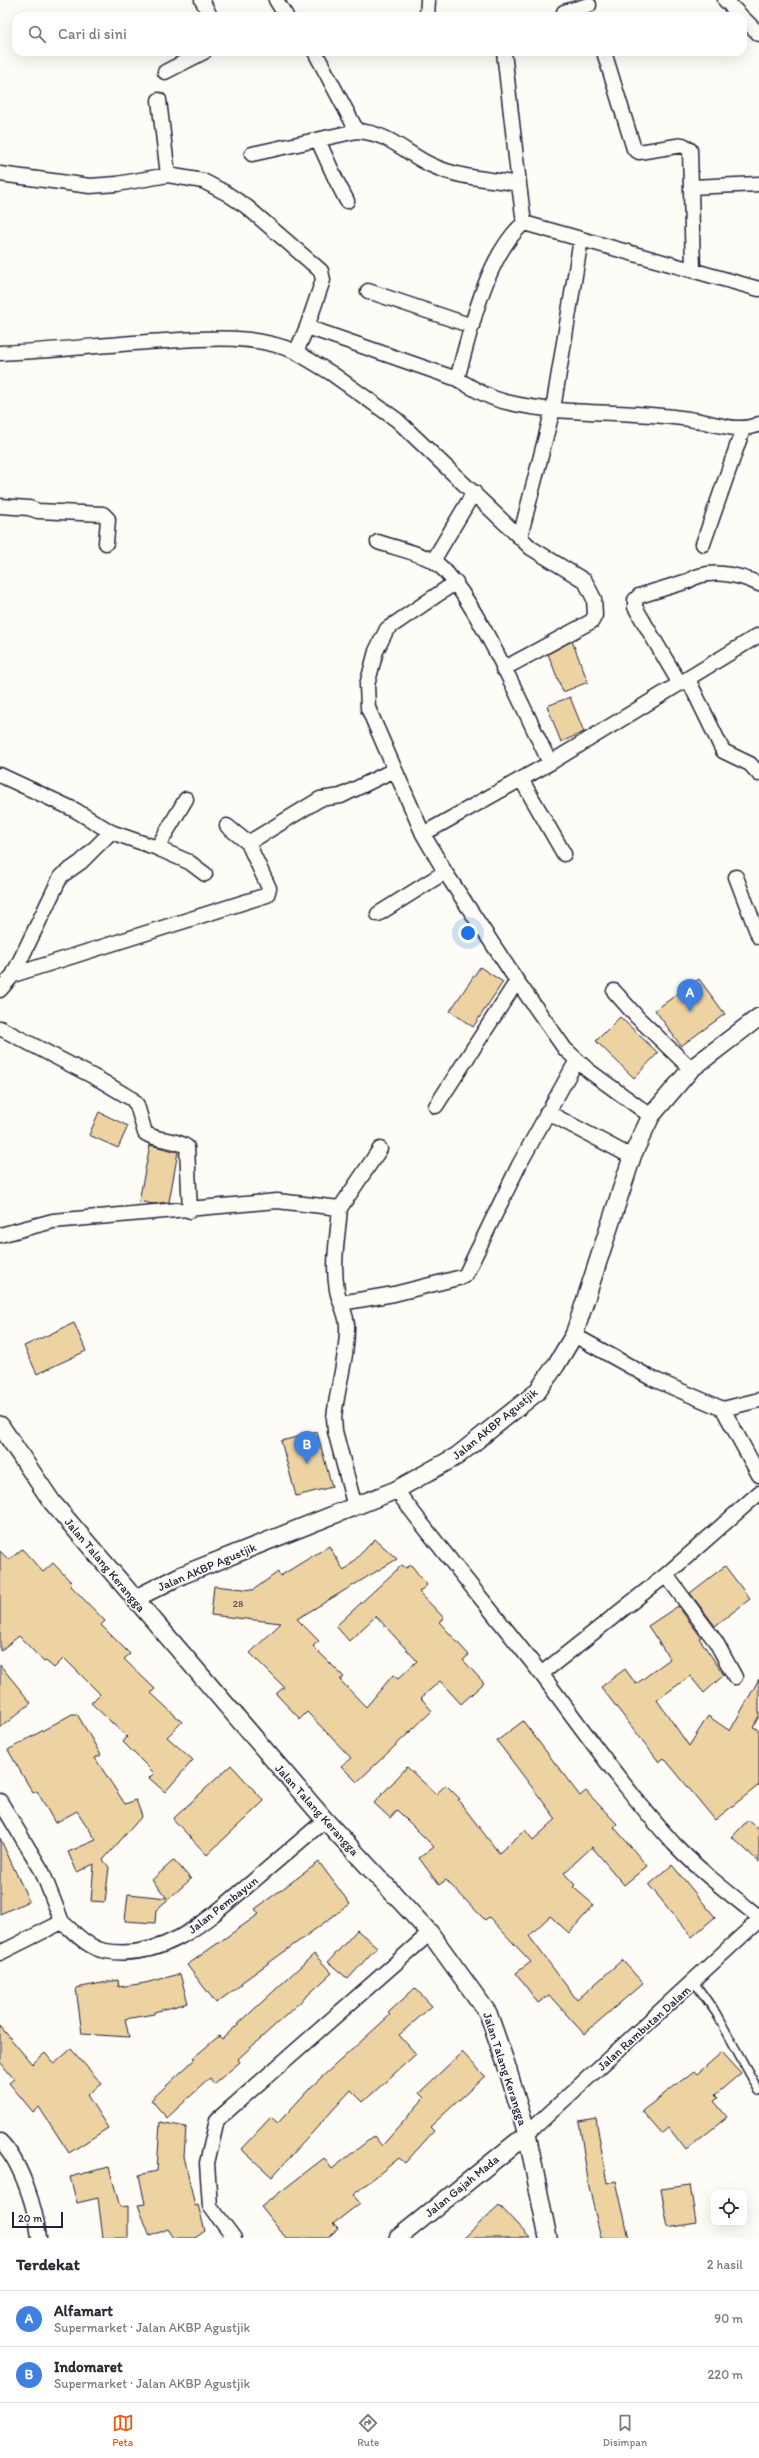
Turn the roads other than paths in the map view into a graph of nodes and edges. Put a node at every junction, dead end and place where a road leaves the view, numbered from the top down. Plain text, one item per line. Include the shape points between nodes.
1 (202, 0) edge
2 (276, 0) edge
3 (428, 0) edge
4 (725, 0) edge
5 (590, 7) edge
6 (208, 12) edge
7 (284, 12) edge
8 (427, 12) edge
9 (564, 12) dead end
10 (737, 12) edge
11 (747, 22) edge
12 (759, 34) edge
13 (196, 56) edge
14 (316, 56) edge
15 (504, 56) edge
16 (605, 56) edge
17 (165, 72) dead end
18 (159, 100) dead end
19 (356, 131) junction
20 (318, 140) junction
21 (252, 154) dead end
22 (0, 174) edge
23 (168, 174) junction
24 (519, 184) junction
25 (759, 184) edge
26 (691, 187) junction
27 (347, 201) dead end
28 (524, 223) junction
29 (581, 239) junction
30 (693, 270) junction
31 (759, 290) edge
32 (368, 291) dead end
33 (472, 326) junction
34 (307, 327) junction
35 (296, 352) junction
36 (0, 353) edge
37 (457, 380) junction
38 (553, 409) junction
39 (759, 424) edge
40 (743, 429) junction
41 (474, 492) junction
42 (0, 506) edge
43 (520, 537) junction
44 (378, 542) dead end
45 (106, 543) dead end
46 (703, 544) dead end
47 (433, 561) junction
48 (456, 582) junction
49 (759, 584) edge
50 (759, 635) edge
51 (503, 669) junction
52 (684, 681) junction
53 (550, 763) junction
54 (394, 770) junction
55 (759, 774) edge
56 (0, 775) edge
57 (521, 779) junction
58 (186, 799) dead end
59 (227, 826) dead end
60 (110, 832) junction
61 (423, 834) junction
62 (248, 843) junction
63 (157, 848) junction
64 (564, 854) dead end
65 (444, 872) junction
66 (205, 874) dead end
67 (736, 877) dead end
68 (378, 914) dead end
69 (759, 937) edge
70 (13, 975) junction
71 (517, 981) junction
72 (0, 990) edge
73 (614, 991) dead end
74 (759, 1017) edge
75 (0, 1028) edge
76 (577, 1060) junction
77 (691, 1070) junction
78 (436, 1106) dead end
79 (548, 1112) junction
80 (651, 1116) junction
81 (380, 1149) dead end
82 (632, 1157) junction
83 (340, 1208) junction
84 (190, 1211) junction
85 (0, 1235) edge
86 (341, 1303) junction
87 (574, 1335) junction
88 (759, 1400) edge
89 (723, 1409) junction
90 (0, 1425) edge
91 (759, 1475) edge
92 (396, 1490) junction
93 (759, 1492) edge
94 (355, 1507) junction
95 (666, 1575) junction
96 (134, 1599) junction
97 (541, 1674) junction
98 (735, 1677) dead end
99 (0, 1802) edge
100 (325, 1820) junction
101 (759, 1917) edge
102 (759, 1920) edge
103 (62, 1922) junction
104 (430, 1933) junction
105 (0, 1953) edge
106 (694, 1982) junction
107 (759, 2091) edge
108 (527, 2134) junction
109 (0, 2141) edge
110 (39, 2238) edge
111 (234, 2238) edge
112 (398, 2238) edge
113 (548, 2238) edge

1 - 6 street
2 - 7 street
3 - 8 street
4 - 10 street
5 - 9 street
11 - 12 street
13 - 17 street
14 - 19 street
15 - 24 street
16 - 26 street via 634,149 638,152 683,145 689,147
18 - 23 street
19 - 20 street
19 - 24 street via 379,134 444,170
20 - 21 street
20 - 27 street
22 - 23 street via 90,186 117,184
23 - 34 street via 203,182 226,193 247,207 321,271 323,280
24 - 28 street
25 - 26 street
26 - 30 street
28 - 29 street
28 - 33 street via 506,242 497,258
29 - 30 street
29 - 38 street
30 - 31 street
32 - 33 street
33 - 37 street
34 - 35 street
34 - 37 street
35 - 36 street via 270,343 237,338
35 - 41 street via 332,373 397,420
37 - 38 street via 495,399
38 - 40 street via 674,417
38 - 43 street
39 - 40 street
40 - 46 street
41 - 43 street
41 - 47 street
42 - 45 street via 38,511 103,514 108,519
43 - 51 street via 543,557 588,584 594,598 595,615 589,623
44 - 47 street
47 - 48 street
48 - 51 street
48 - 54 street via 390,626 376,651 367,685 366,700
49 - 52 street via 734,574 694,576 688,581 639,596 635,600 636,607
50 - 52 street
51 - 53 street
52 - 53 street
52 - 55 street via 723,751 752,765
53 - 57 street
54 - 61 street
54 - 62 street via 341,796 320,799
56 - 60 street via 74,810
57 - 61 street
57 - 64 street
58 - 63 street
59 - 62 street
60 - 63 street
60 - 70 street via 81,862 61,876
61 - 65 street
62 - 70 street via 269,888 267,895
63 - 66 street via 189,862
65 - 68 street
65 - 71 street
67 - 69 street
70 - 72 street
71 - 76 street via 565,1048
71 - 78 street
73 - 77 street via 642,1023
74 - 77 street, Jalan AKBP Agustjik
75 - 84 street via 119,1090 137,1105 145,1133 187,1147
76 - 79 street
76 - 80 street
77 - 80 street, Jalan AKBP Agustjik
79 - 82 street
79 - 86 street via 466,1274 427,1286
80 - 82 street, Jalan AKBP Agustjik
81 - 83 street
82 - 87 street, Jalan AKBP Agustjik
83 - 84 street via 286,1201
83 - 86 street via 335,1259 337,1292
84 - 85 street via 53,1221
86 - 94 street via 346,1315 347,1332 334,1418 335,1431
87 - 89 street via 650,1378
87 - 92 street, Jalan AKBP Agustjik via 548,1378 525,1402 457,1456
88 - 89 street
89 - 91 street
90 - 96 street, Jalan Talang Kerangga via 52,1502
92 - 94 street, Jalan AKBP Agustjik
92 - 97 street via 447,1559
93 - 95 street
94 - 96 street, Jalan AKBP Agustjik via 182,1575
95 - 97 street
95 - 98 street via 716,1642
96 - 100 street, Jalan Talang Kerangga
97 - 101 street via 632,1794 675,1844 710,1878
99 - 103 street via 42,1871
100 - 103 street, Jalan Pembayun via 196,1929 166,1945 136,1951 104,1951 86,1942
100 - 104 street, Jalan Talang Kerangga
102 - 106 street, Jalan Rambutan Dalam
103 - 105 street
104 - 108 street, Jalan Talang Kerangga via 488,2013
104 - 111 street via 217,2120 207,2163 210,2206
106 - 107 lane via 716,2013
106 - 108 street, Jalan Rambutan Dalam
108 - 112 street, Jalan Gajah Mada
108 - 113 street, Jalan Talang Kerangga
109 - 110 street via 9,2150 27,2190

